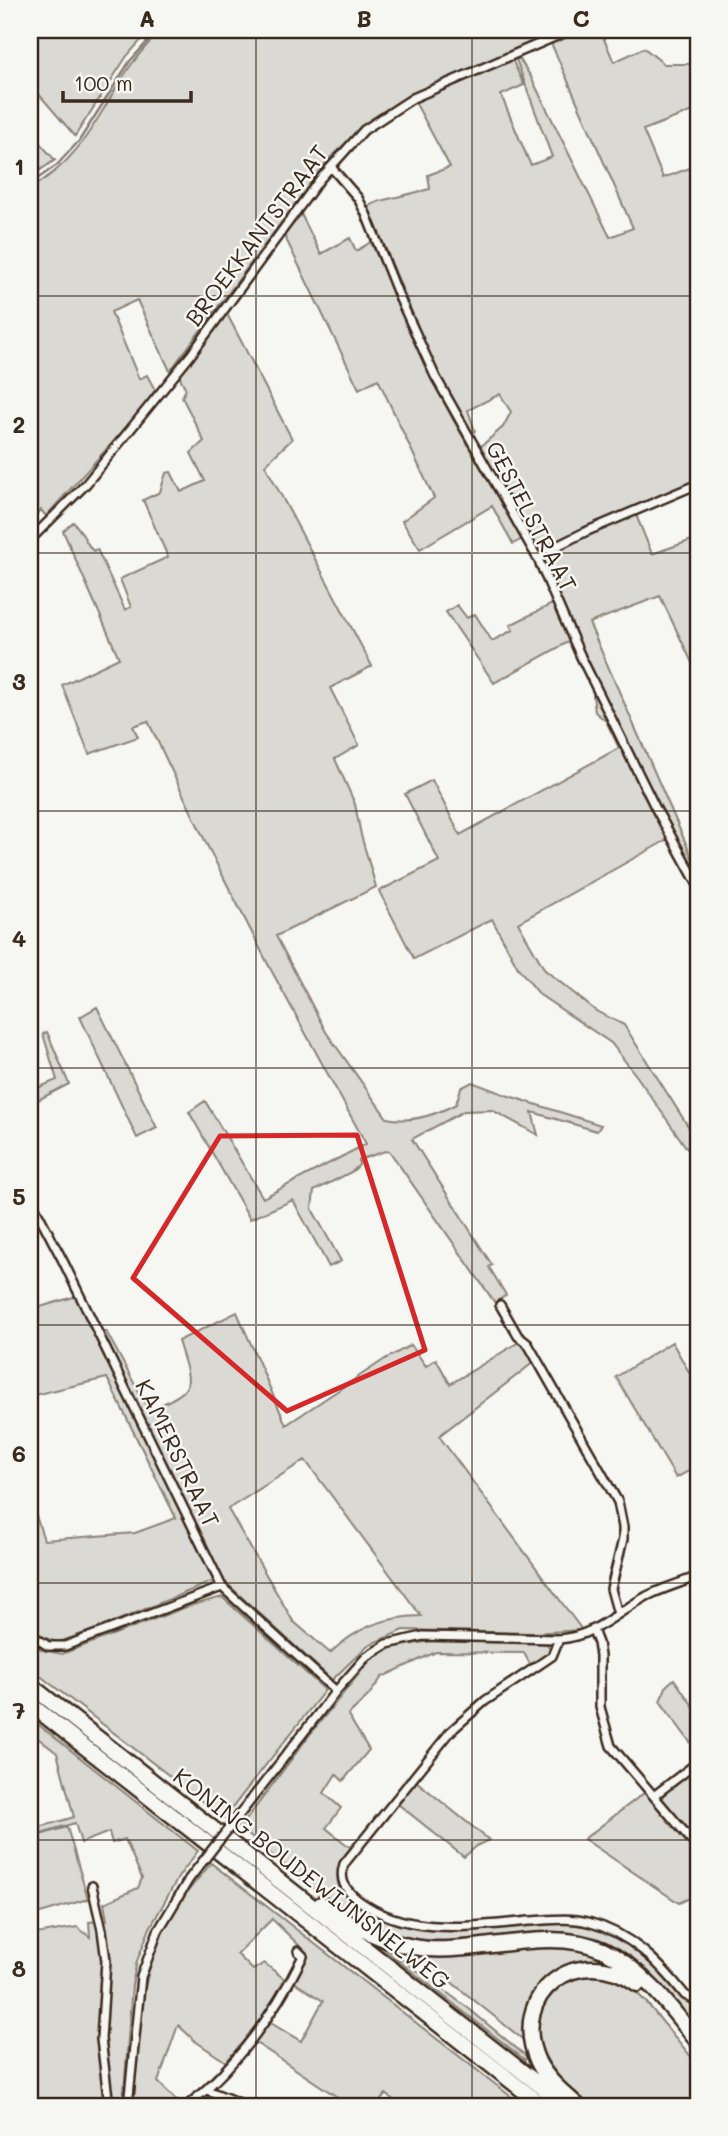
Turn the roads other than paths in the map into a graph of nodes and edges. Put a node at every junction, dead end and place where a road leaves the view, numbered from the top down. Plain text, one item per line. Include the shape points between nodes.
1 (571, 30) edge
2 (696, 30) edge
3 (698, 36) edge
4 (331, 167) junction
5 (698, 484) edge
6 (30, 540) edge
7 (538, 559) junction
8 (698, 886) edge
9 (30, 1198) edge
10 (500, 1304) dead end
11 (698, 1576) edge
12 (222, 1587) junction
13 (618, 1614) junction
14 (593, 1630) junction
15 (30, 1634) edge
16 (559, 1639) junction
17 (30, 1685) edge
18 (336, 1691) junction
19 (30, 1704) edge
20 (698, 1762) edge
21 (655, 1794) junction
22 (698, 1848) edge
23 (92, 1886) dead end
24 (291, 1892) junction
25 (298, 1951) dead end
26 (698, 1998) edge
27 (698, 2042) edge
28 (698, 2053) edge
29 (207, 2090) junction
30 (109, 2106) edge
31 (128, 2106) edge
32 (187, 2106) edge
33 (247, 2106) edge
34 (544, 2106) edge
35 (566, 2106) edge
36 (578, 2106) edge

1 - 4 street, BROEKKANTSTRAAT via 413,98 364,130
2 - 3 street
4 - 6 street, BROEKKANTSTRAAT via 190,356 86,484
4 - 7 street, GESTELSTRAAT via 358,198 435,376
5 - 7 street via 585,532
7 - 8 street, GESTELSTRAAT via 598,692
9 - 12 street, KAMERSTRAAT
10 - 13 street via 518,1336 528,1344 618,1502 623,1539 611,1589
11 - 13 street via 648,1595
12 - 15 street via 65,1646 48,1646
12 - 18 street, KAMERSTRAAT
13 - 14 street
14 - 16 street
14 - 21 street via 600,1656 600,1707 610,1743
16 - 18 street via 405,1639 366,1657
16 - 26 street via 552,1656 485,1701 451,1731 344,1864 342,1880 346,1890 365,1905 410,1924 456,1927 562,1918 605,1927 643,1950 688,1997
17 - 24 highway, KONING BOUDEWIJNSNELWEG
18 - 31 street, bridge via 189,1879 158,1931 141,1977
19 - 34 highway, KONING BOUDEWIJNSNELWEG
20 - 21 street
21 - 22 street
23 - 30 street via 106,1961 101,2039
24 - 27 highway via 305,1893 367,1933 414,1947 452,1949 549,1940 594,1947 628,1965
24 - 35 highway, KONING BOUDEWIJNSNELWEG
25 - 29 street via 303,1956 274,2009
28 - 36 highway via 648,1993 625,1975 592,1967 563,1975 537,2003 531,2037 545,2073
29 - 32 street
29 - 33 street

